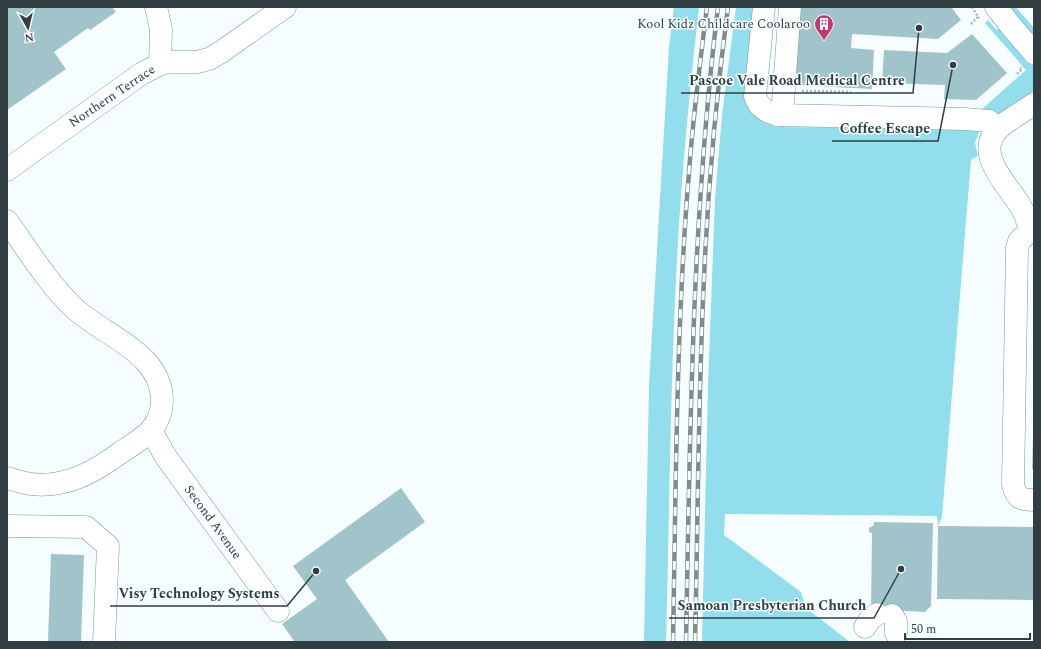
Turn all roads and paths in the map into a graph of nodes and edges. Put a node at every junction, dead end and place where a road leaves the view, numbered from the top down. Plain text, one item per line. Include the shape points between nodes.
1 (156, 7) edge
2 (284, 7) edge
3 (764, 7) edge
4 (790, 7) edge
5 (972, 7) edge
6 (987, 12) edge
7 (1034, 52) edge
8 (160, 64) junction
9 (784, 90) junction
10 (851, 92) dead end
11 (1034, 104) edge
12 (782, 115) junction
13 (999, 128) junction
14 (7, 170) edge
15 (7, 220) edge
16 (151, 431) junction
17 (7, 478) edge
18 (1034, 500) edge
19 (7, 526) edge
20 (278, 611) dead end
21 (104, 642) edge

1 - 8 lane via 161,30
2 - 8 lane, Northern Terrace via 209,59
3 - 12 lane via 755,96 763,110
4 - 9 lane
5 - 6 path
6 - 7 lane via 1011,26
8 - 14 lane, Northern Terrace via 141,74
9 - 10 path
9 - 12 lane
11 - 13 lane
12 - 13 lane via 965,118 989,121
13 - 18 lane via 992,137 992,160 1021,206 1031,230 1019,240 1017,248 1013,484 1017,496
15 - 16 lane via 56,289 74,308 137,353 149,365 161,393 162,408 159,419
16 - 17 lane via 107,462 67,482 30,484
16 - 20 lane, Second Avenue via 166,457
19 - 21 lane via 86,527 108,546

